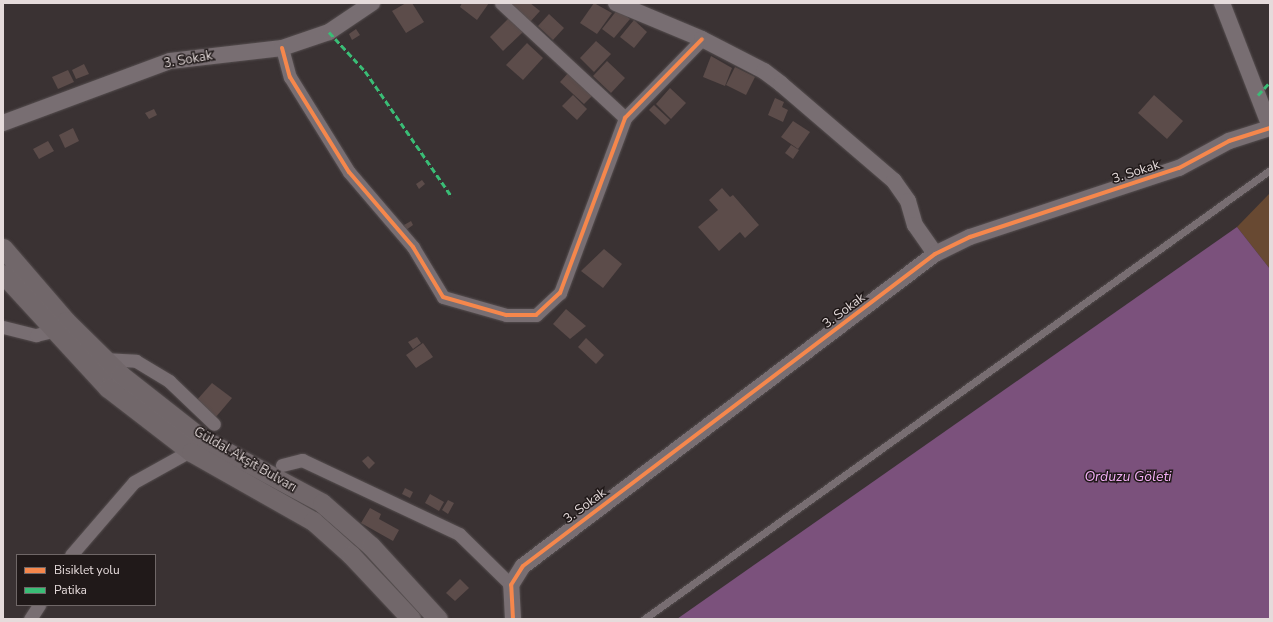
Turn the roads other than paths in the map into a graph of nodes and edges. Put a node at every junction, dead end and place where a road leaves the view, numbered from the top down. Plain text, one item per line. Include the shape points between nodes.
1 (372, 3) edge
2 (501, 3) edge
3 (616, 3) edge
4 (1222, 3) edge
5 (702, 40) junction
6 (282, 48) junction
7 (625, 118) junction
8 (3, 122) edge
9 (1270, 128) edge
10 (1270, 170) edge
11 (3, 248) edge
12 (935, 254) junction
13 (3, 274) edge
14 (3, 327) edge
15 (52, 331) junction
16 (103, 359) junction
17 (214, 424) dead end
18 (196, 445) junction
19 (282, 465) dead end
20 (72, 554) edge
21 (511, 585) junction
22 (38, 606) edge
23 (30, 619) edge
24 (411, 619) edge
25 (438, 619) edge
26 (513, 619) edge
27 (644, 619) edge

1 - 6 street, 3. Sokak via 329,32
2 - 7 street
3 - 5 street
4 - 9 street
5 - 7 street
5 - 12 street via 764,71 886,173 902,191 915,225
6 - 7 street via 290,77 349,172 413,247 443,296 506,315 536,315 560,293
6 - 8 street, 3. Sokak via 170,60
9 - 12 street, 3. Sokak via 1229,141 1179,168 970,236
10 - 27 lane
11 - 16 main road, Güldal Akşit Bulvarı
12 - 21 street, 3. Sokak via 523,566
13 - 15 main road, Güldal Akşit Bulvarı
14 - 15 street via 36,335
15 - 18 main road, Güldal Akşit Bulvarı via 108,388
16 - 17 street via 136,361 169,381
16 - 18 main road, Güldal Akşit Bulvarı
18 - 20 street via 134,482
18 - 24 main road, Güldal Akşit Bulvarı via 313,521 347,550
18 - 25 main road, Güldal Akşit Bulvarı via 322,503 371,546
19 - 21 street via 302,460 459,534
21 - 26 street
22 - 23 street

